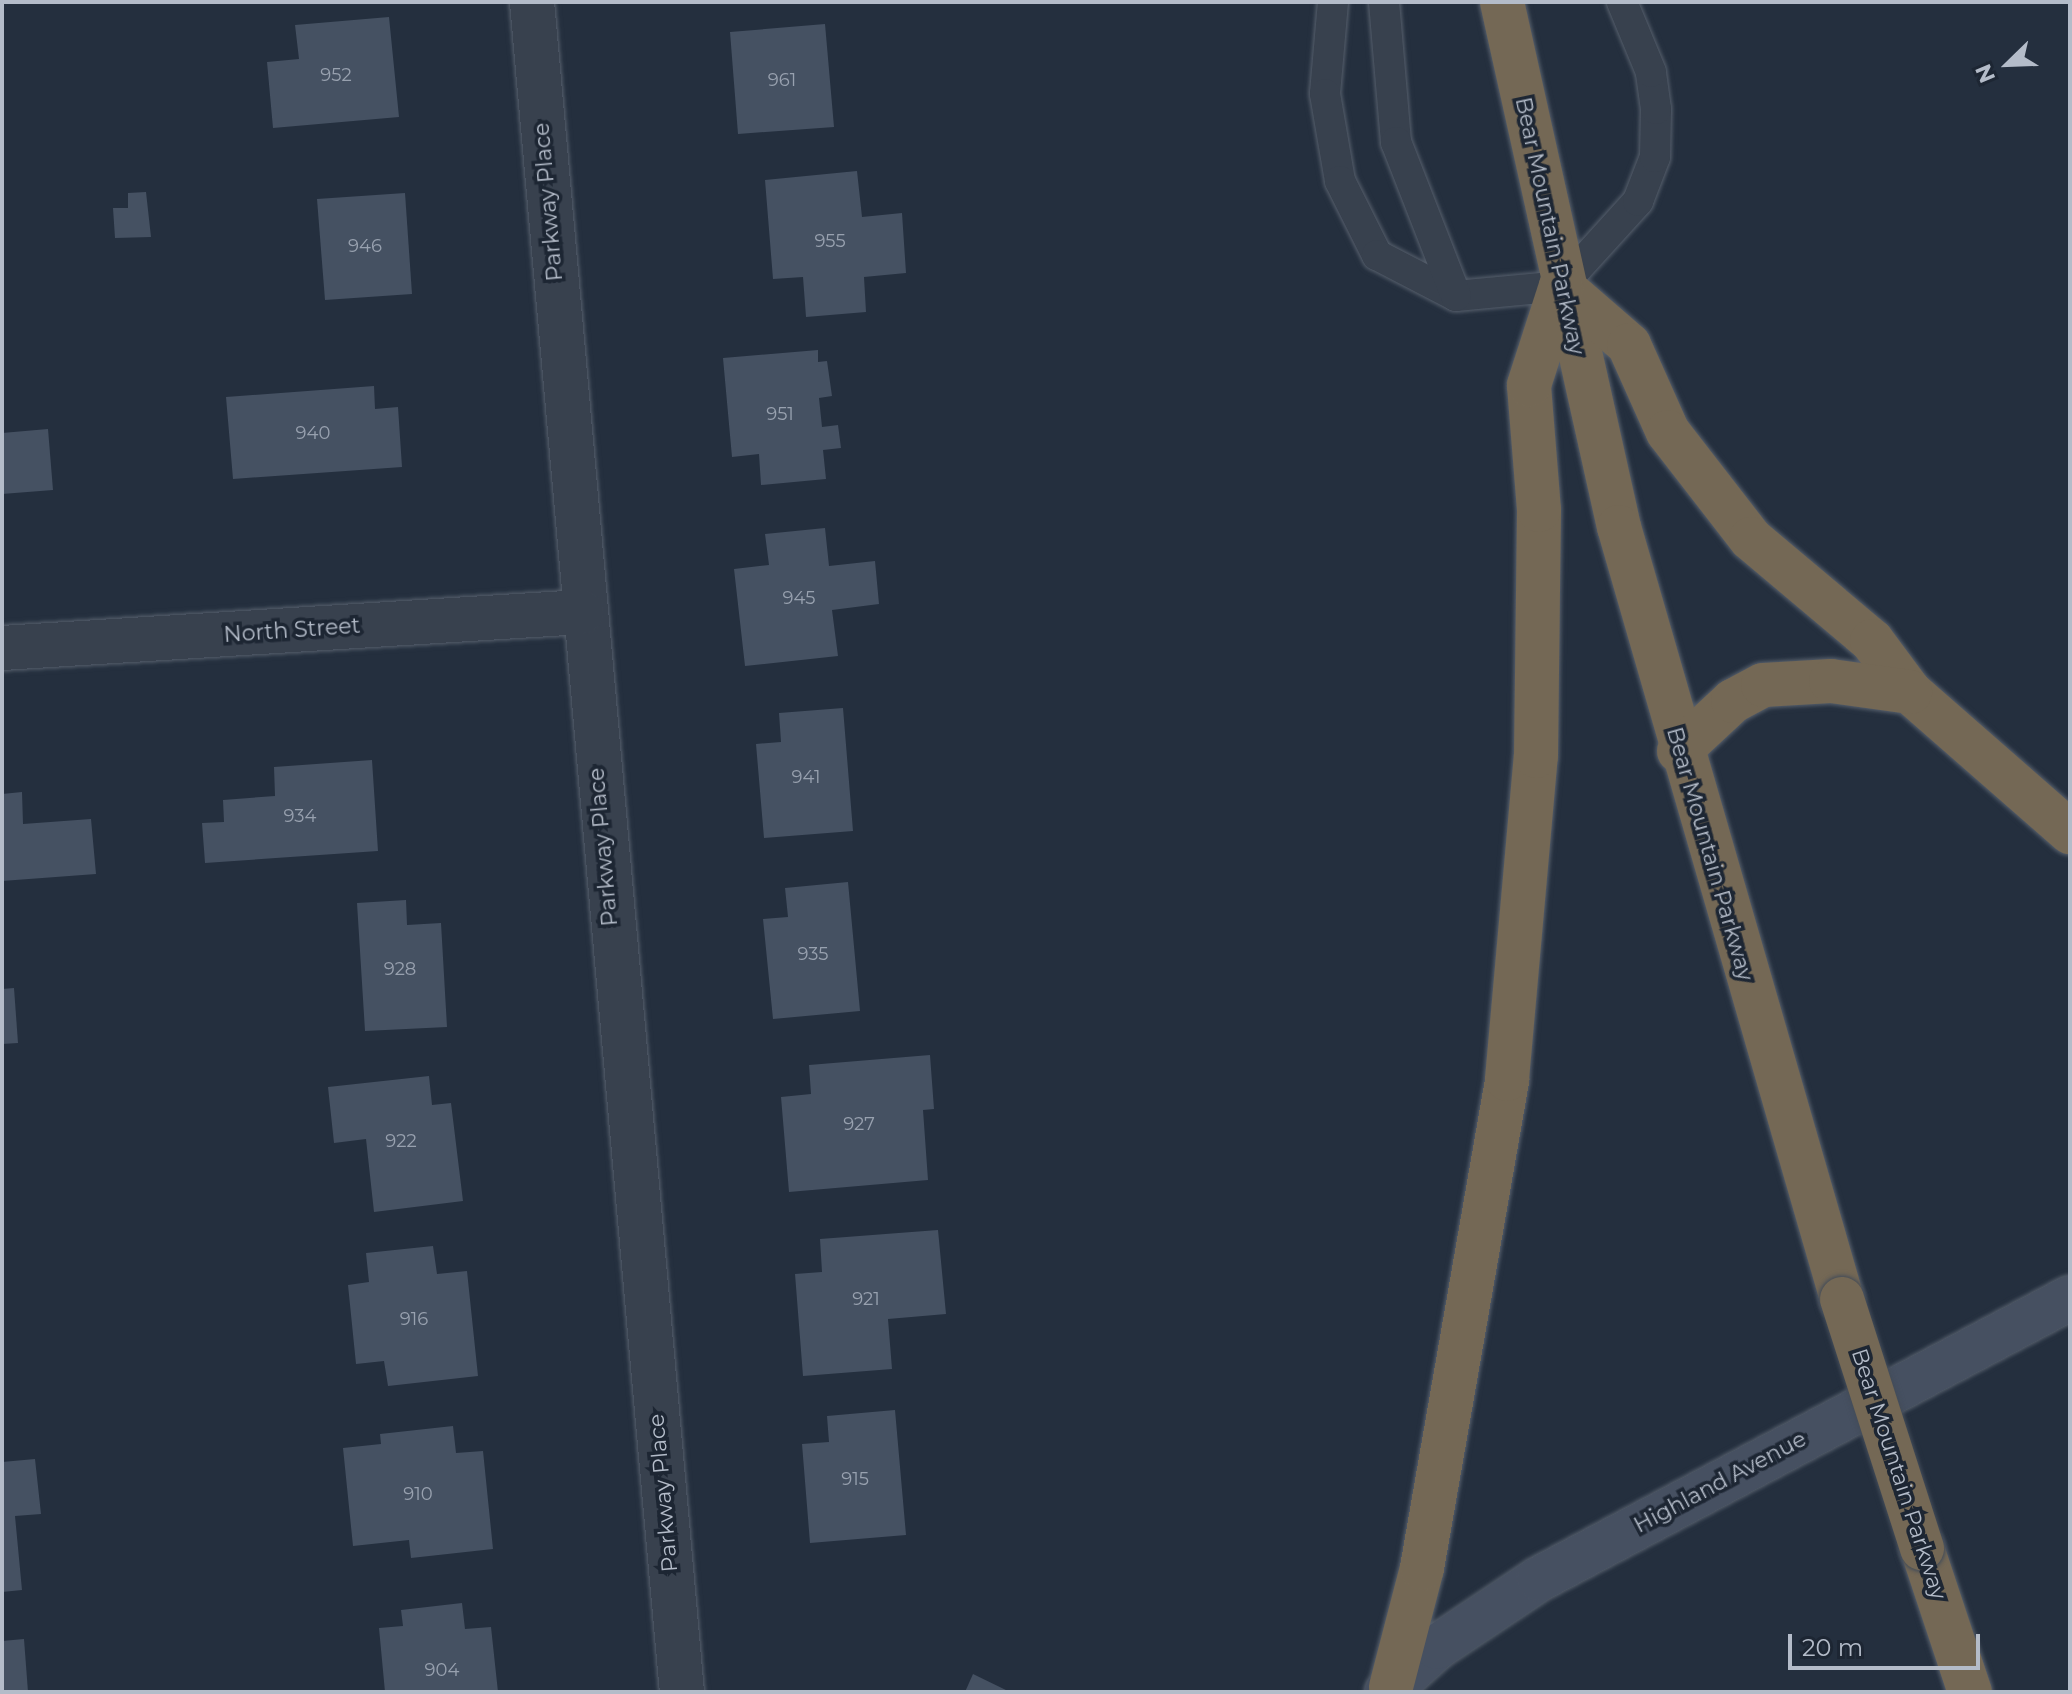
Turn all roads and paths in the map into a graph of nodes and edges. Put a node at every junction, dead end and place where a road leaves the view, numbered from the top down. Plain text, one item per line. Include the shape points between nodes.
1 (532, 2) edge
2 (1333, 2) edge
3 (1384, 2) edge
4 (1502, 2) edge
5 (1622, 2) edge
6 (1561, 286) junction
7 (1456, 296) junction
8 (582, 612) junction
9 (2, 648) edge
10 (1910, 692) junction
11 (1679, 751) junction
12 (2070, 832) edge
13 (2070, 1298) edge
14 (1390, 1690) edge
15 (682, 1692) edge
16 (1970, 1692) edge

1 - 8 street, Parkway Place
2 - 7 lane via 1325,94 1340,181 1377,255
3 - 7 lane via 1396,142
4 - 6 highway, Bear Mountain Parkway
5 - 6 lane via 1651,72 1655,157 1638,201
6 - 7 lane
6 - 10 highway via 1629,345 1668,432 1751,539 1872,641
6 - 11 highway, Bear Mountain Parkway
6 - 14 highway via 1529,385 1539,510 1536,756 1507,1079 1422,1568
8 - 9 street, North Street
8 - 15 street, Parkway Place
10 - 11 highway via 1831,681 1763,685 1733,701
10 - 12 highway
11 - 16 highway, Bear Mountain Parkway, bridge via 1842,1299
13 - 14 street, Highland Avenue via 1539,1579

